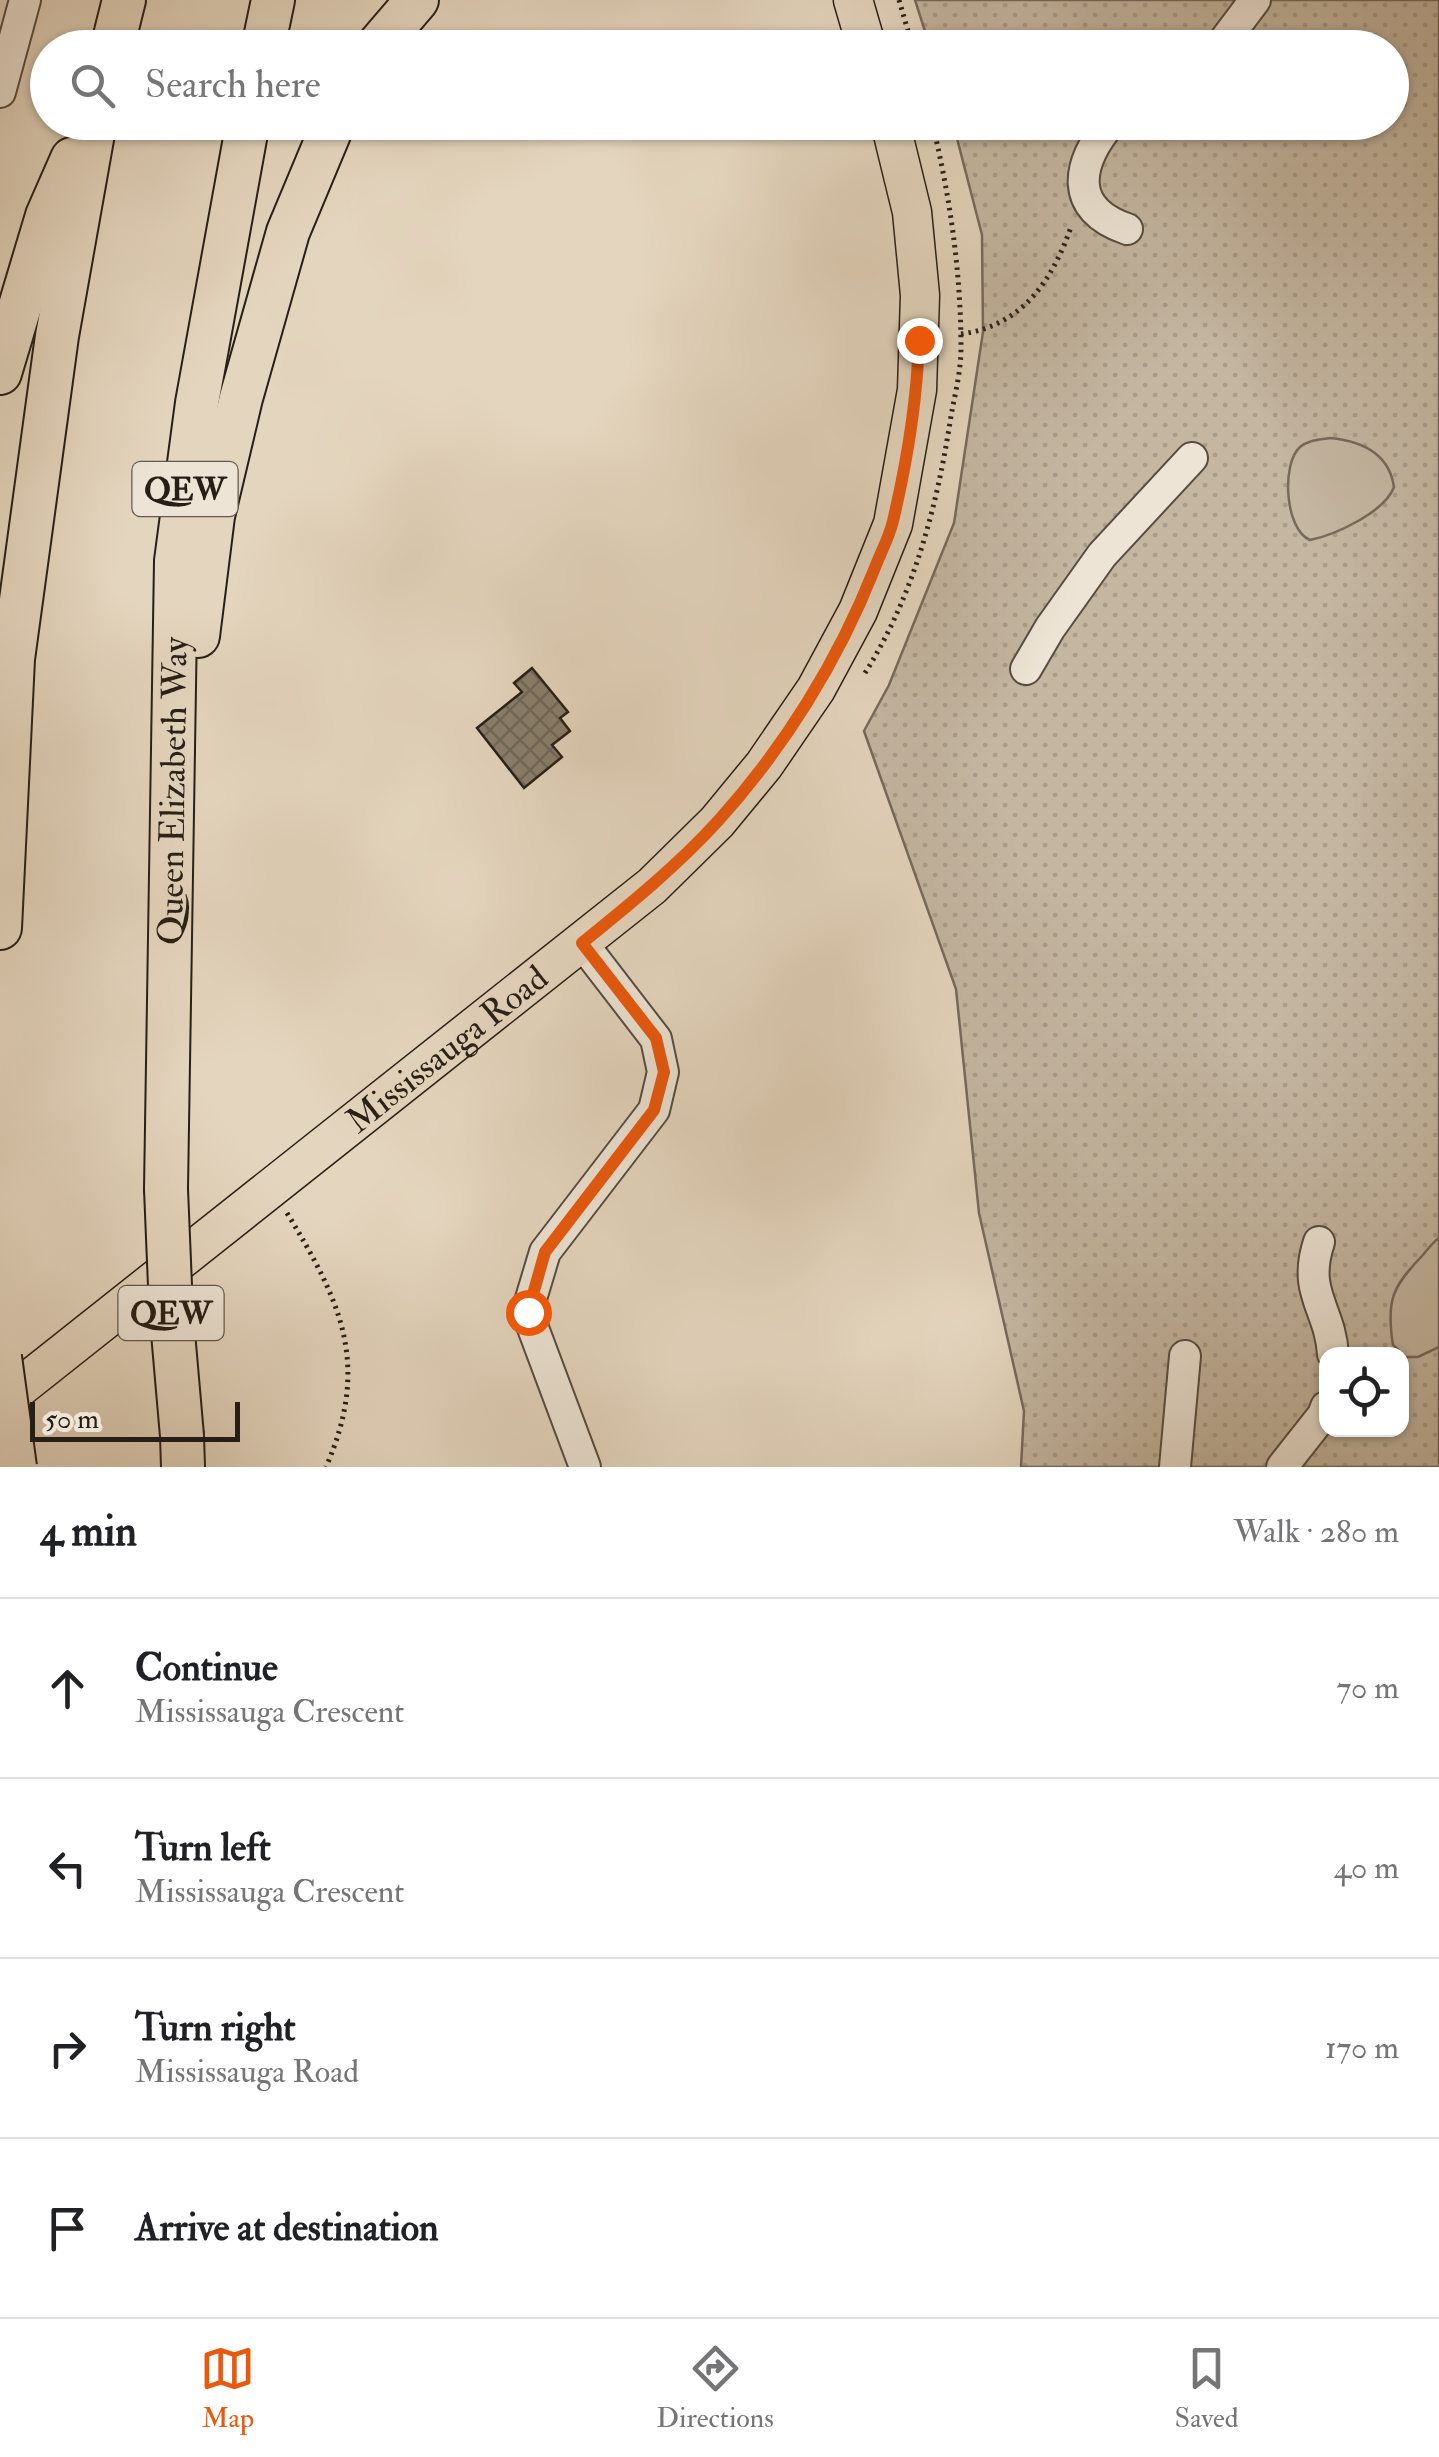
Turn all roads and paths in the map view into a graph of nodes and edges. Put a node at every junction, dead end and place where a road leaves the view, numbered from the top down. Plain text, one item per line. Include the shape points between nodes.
1 (26, 0) edge
2 (124, 0) edge
3 (273, 0) edge
4 (416, 0) edge
5 (853, 0) edge
6 (899, 0) edge
7 (1255, 0) edge
8 (116, 30) edge
9 (267, 30) edge
10 (391, 30) edge
11 (862, 30) edge
12 (908, 30) edge
13 (1232, 30) edge
14 (0, 92) edge
15 (83, 140) edge
16 (89, 140) edge
17 (245, 140) edge
18 (326, 140) edge
19 (894, 140) edge
20 (1099, 140) edge
21 (1083, 194) junction
22 (1127, 230) dead end
23 (919, 340) junction
24 (0, 373) edge
25 (1192, 458) dead end
26 (1026, 670) dead end
27 (170, 860) junction
28 (0, 928) edge
29 (582, 943) junction
30 (272, 1188) junction
31 (1319, 1242) dead end
32 (1333, 1347) edge
33 (0, 1356) edge
34 (1185, 1356) dead end
35 (0, 1403) edge
36 (1319, 1420) edge
37 (182, 1451) edge
38 (15, 1467) edge
39 (326, 1467) edge
40 (585, 1467) edge
41 (1175, 1467) edge
42 (1282, 1467) edge

1 - 14 street
2 - 8 highway
3 - 9 highway
4 - 10 highway
5 - 11 main road
6 - 12 path
7 - 13 street
15 - 24 highway via 47,216
16 - 28 highway via 13,658
17 - 27 highway, Queen Elizabeth Way / QEW via 196,403 176,561
18 - 27 highway via 288,232 213,516
19 - 23 main road, Mississauga Road via 912,212
20 - 21 street via 1089,155
21 - 22 street via 1103,220
21 - 23 path via 1060,260 1011,316 987,331
23 - 29 main road, Mississauga Road via 917,390 892,524 858,611 816,689 717,822
25 - 26 street via 1102,555
27 - 37 highway, Queen Elizabeth Way / QEW, bridge via 166,1189
29 - 30 main road, Mississauga Road
29 - 40 street via 656,1038 664,1072 654,1110 545,1252 528,1312
30 - 35 main road, Mississauga Road
30 - 39 path via 325,1276 342,1323 350,1365 338,1439
31 - 32 street via 1312,1282
33 - 38 highway, bridge
34 - 41 street
36 - 42 street

